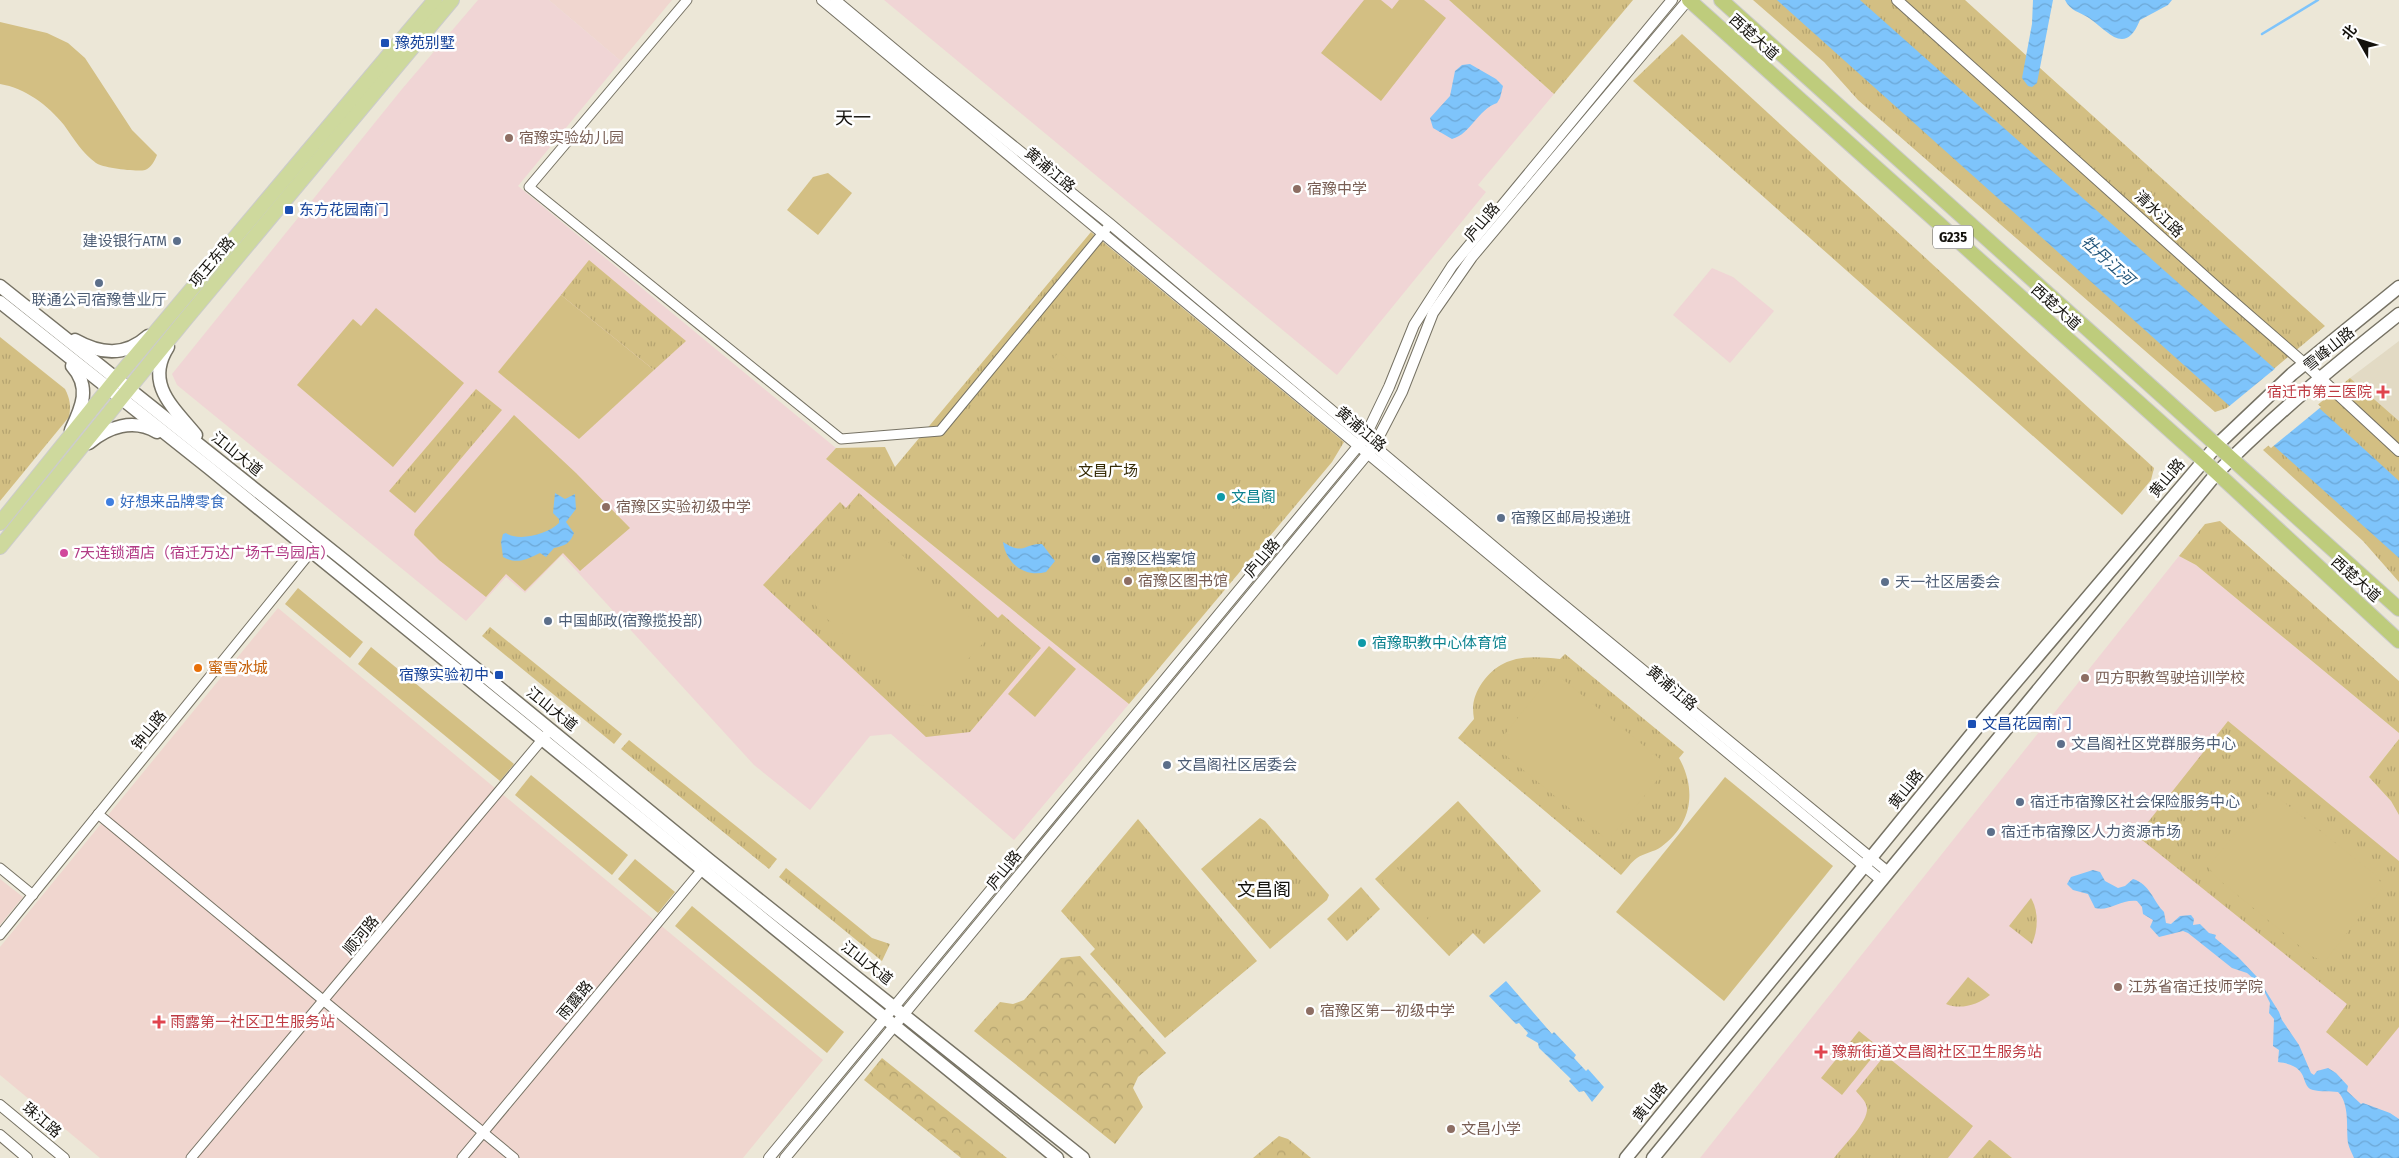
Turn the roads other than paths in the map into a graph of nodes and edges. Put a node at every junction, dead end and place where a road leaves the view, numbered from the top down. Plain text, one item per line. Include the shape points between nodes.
1 (435, 0) edge
2 (452, 0) edge
3 (687, 0) edge
4 (822, 0) edge
5 (835, 0) edge
6 (1672, 0) edge
7 (1688, 0) edge
8 (1721, 0) edge
9 (1897, 0) edge
10 (1110, 224) junction
11 (1103, 234) junction
12 (0, 286) edge
13 (2399, 287) edge
14 (0, 302) edge
15 (2399, 314) edge
16 (179, 317) junction
17 (46, 331) junction
18 (2305, 364) junction
19 (2319, 378) junction
20 (112, 384) junction
21 (125, 394) junction
22 (1361, 442) junction
23 (2218, 444) junction
24 (1371, 450) junction
25 (2399, 451) edge
26 (68, 452) junction
27 (2232, 459) junction
28 (2204, 460) junction
29 (212, 463) junction
30 (2216, 474) junction
31 (0, 524) edge
32 (320, 541) junction
33 (0, 547) edge
34 (312, 552) junction
35 (2399, 609) edge
36 (2399, 641) edge
37 (551, 730) junction
38 (542, 740) junction
39 (98, 814) junction
40 (710, 860) junction
41 (1867, 862) junction
42 (0, 868) edge
43 (701, 870) junction
44 (1884, 876) junction
45 (33, 895) junction
46 (0, 935) edge
47 (323, 1000) junction
48 (900, 1011) junction
49 (890, 1023) junction
50 (0, 1105) edge
51 (483, 1133) junction
52 (0, 1135) edge
53 (27, 1158) edge
54 (64, 1158) edge
55 (192, 1158) edge
56 (462, 1158) edge
57 (514, 1158) edge
58 (769, 1158) edge
59 (784, 1158) edge
60 (1057, 1158) edge
61 (1083, 1158) edge
62 (1626, 1158) edge
63 (1653, 1158) edge

1 - 16 main road, 项王东路
2 - 16 main road, 项王东路
3 - 11 street via 529,187 841,439 940,431
4 - 11 street, 黄浦江路
5 - 10 street, 黄浦江路
6 - 22 street, 庐山路 via 1452,266 1414,325 1389,387
7 - 24 street, 庐山路 via 1472,257 1433,313 1402,392
7 - 28 highway, 西楚大道 / G235
8 - 23 highway, 西楚大道 / G235
9 - 18 street, 清水江路
10 - 11 street
10 - 22 street, 黄浦江路
11 - 22 street, 黄浦江路
12 - 17 main road, 江山大道
13 - 18 main road, 雪峰山路
14 - 17 main road, 江山大道
15 - 19 main road, 雪峰山路
16 - 17 main road via 128,349 112,352
16 - 20 main road, 项王东路
16 - 21 main road, 项王东路
16 - 29 main road via 160,362 158,377 168,401
17 - 20 main road, 江山大道
17 - 26 main road via 75,369 85,393
18 - 19 street, 清水江路
18 - 23 main road, 雪峰山路
19 - 25 street, 清水江路
19 - 27 main road, 雪峰山路
20 - 21 main road, 江山大道
20 - 26 main road, 项王东路
21 - 26 main road, 项王东路
21 - 29 main road, 江山大道
22 - 24 street, 黄浦江路
22 - 48 street, 庐山路
23 - 27 highway, G235
23 - 28 main road, 黄山路
24 - 41 street, 黄浦江路
24 - 48 street, 庐山路
26 - 29 main road via 128,424 157,432
26 - 31 main road, 项王东路
26 - 33 main road, 项王东路
27 - 30 main road, 雪峰山路
27 - 35 highway, 西楚大道
28 - 30 highway, 西楚大道 / G235
28 - 41 main road, 黄山路
29 - 32 main road, 江山大道
29 - 34 main road, 江山大道
30 - 36 highway, 西楚大道
30 - 44 main road
32 - 34 street, 钟山路
32 - 37 main road, 江山大道
34 - 38 main road, 江山大道
34 - 39 street, 钟山路
37 - 38 street, 顺河路
37 - 40 main road, 江山大道
38 - 43 main road, 江山大道
38 - 47 street, 顺河路
39 - 45 street, 钟山路
39 - 47 street
40 - 43 street, 雨露路
40 - 48 main road, 江山大道
41 - 44 street, 黄浦江路
41 - 62 main road, 黄山路
42 - 45 street
43 - 49 main road, 江山大道
43 - 51 street, 雨露路
44 - 63 main road
45 - 46 street, 钟山路
47 - 51 street
47 - 55 street, 顺河路
48 - 49 street, 庐山路
48 - 61 main road, 江山大道
49 - 58 street, 庐山路
49 - 59 street, 庐山路
49 - 60 main road, 江山大道
50 - 54 street, 珠江路
51 - 56 street, 雨露路
51 - 57 street
52 - 53 street

